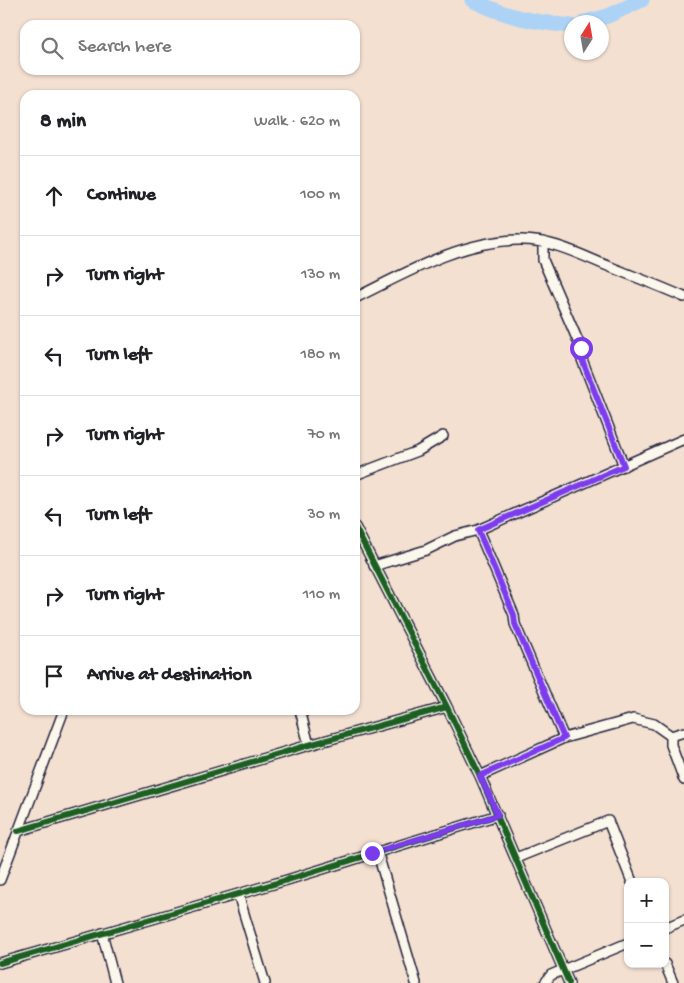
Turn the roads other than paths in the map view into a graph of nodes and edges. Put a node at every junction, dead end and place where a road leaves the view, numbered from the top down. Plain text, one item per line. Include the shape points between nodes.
1 (543, 242) junction
2 (360, 296) edge
3 (684, 297) edge
4 (443, 436) dead end
5 (684, 439) edge
6 (624, 466) junction
7 (360, 473) edge
8 (478, 530) junction
9 (360, 538) edge
10 (374, 566) junction
11 (447, 707) junction
12 (62, 715) edge
13 (301, 715) edge
14 (684, 732) edge
15 (671, 736) junction
16 (564, 738) junction
17 (309, 745) junction
18 (480, 776) junction
19 (684, 780) edge
20 (498, 815) junction
21 (18, 831) junction
22 (377, 851) junction
23 (516, 858) junction
24 (630, 878) edge
25 (0, 880) edge
26 (238, 894) junction
27 (684, 920) edge
28 (669, 926) edge
29 (102, 932) junction
30 (624, 945) edge
31 (0, 963) edge
32 (667, 968) edge
33 (564, 970) junction
34 (115, 983) edge
35 (265, 983) edge
36 (416, 983) edge
37 (545, 983) edge
38 (569, 983) edge
39 (673, 983) edge

1 - 2 street via 520,240 458,250
1 - 3 street
1 - 6 street via 543,260 581,348 581,357
4 - 7 street via 418,451
5 - 6 street
6 - 8 street
8 - 10 street
8 - 16 street
9 - 10 street
10 - 11 street
11 - 17 street
11 - 18 street
12 - 21 street
13 - 17 street
14 - 15 street
15 - 16 street via 654,724 633,719
15 - 19 street via 671,745
16 - 18 street
17 - 21 street
18 - 20 street
20 - 22 street
20 - 23 street
21 - 25 street
22 - 26 street
22 - 36 street
23 - 24 street via 608,821
23 - 33 street
26 - 29 street
26 - 35 street
27 - 28 street
29 - 31 street
29 - 34 street
30 - 33 street
32 - 39 street
33 - 37 street via 551,975
33 - 38 street

